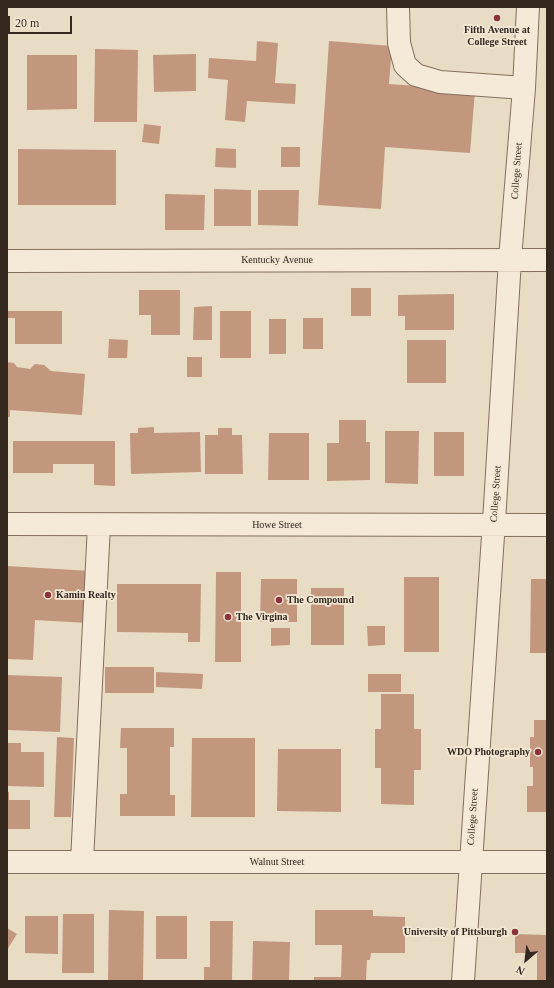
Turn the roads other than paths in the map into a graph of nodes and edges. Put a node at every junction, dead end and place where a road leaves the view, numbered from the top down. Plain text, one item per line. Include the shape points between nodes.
1 (398, 7) edge
2 (528, 7) edge
3 (524, 88) junction
4 (510, 259) junction
5 (547, 260) edge
6 (7, 261) edge
7 (7, 524) edge
8 (99, 525) junction
9 (547, 525) edge
10 (494, 526) junction
11 (82, 861) junction
12 (7, 862) edge
13 (470, 862) junction
14 (547, 862) edge
15 (463, 981) edge

1 - 3 street via 399,43 405,65 416,75 440,82
2 - 3 street, College Street
3 - 4 street, College Street
4 - 5 street, Kentucky Avenue
4 - 6 street, Kentucky Avenue
4 - 10 street, College Street
7 - 8 street, Howe Street
8 - 10 street, Howe Street
8 - 11 street
9 - 10 street, Howe Street
10 - 13 street, College Street
11 - 12 street, Walnut Street
11 - 13 street, Walnut Street
13 - 14 street, Walnut Street
13 - 15 street, College Street

